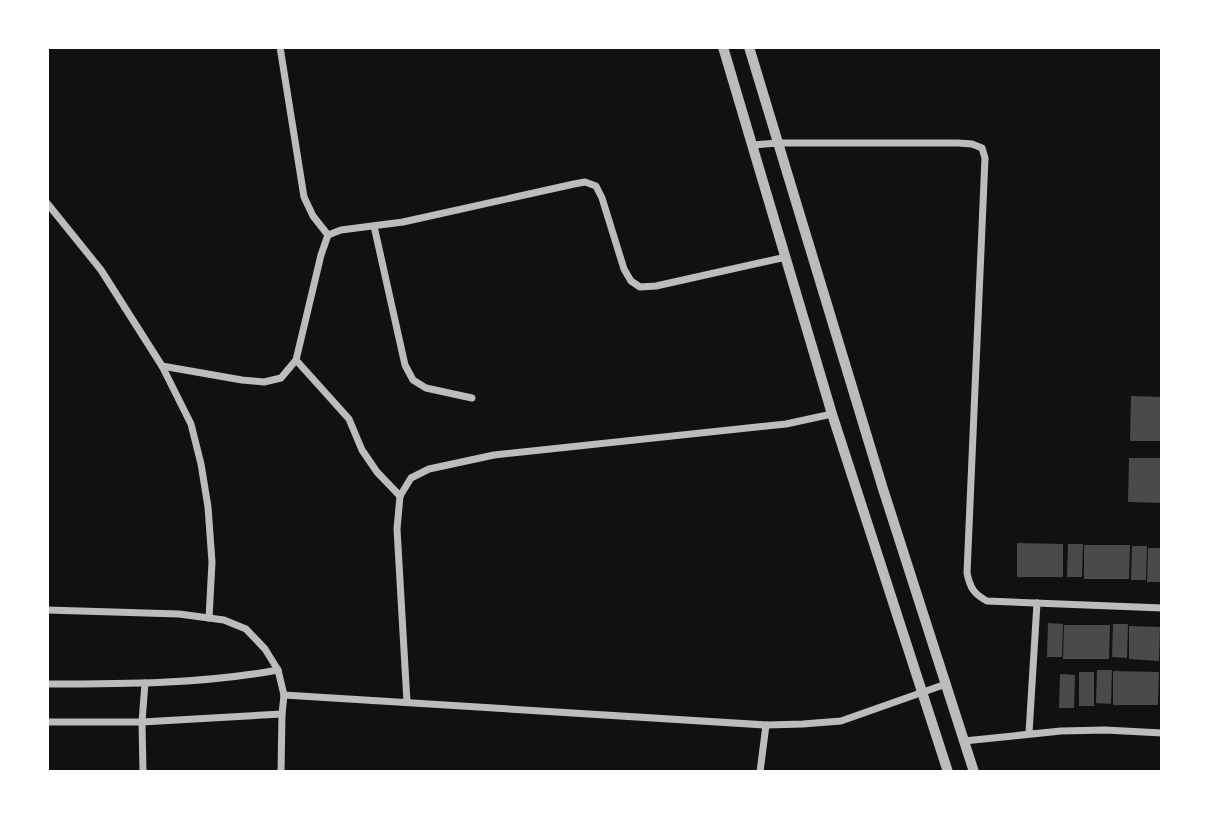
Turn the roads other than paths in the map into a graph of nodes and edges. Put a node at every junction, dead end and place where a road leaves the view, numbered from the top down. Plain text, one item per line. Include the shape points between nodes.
1 (280, 47) edge
2 (723, 47) edge
3 (749, 47) edge
4 (778, 143) junction
5 (753, 145) junction
6 (47, 203) edge
7 (374, 226) junction
8 (328, 234) junction
9 (786, 257) junction
10 (296, 360) junction
11 (162, 366) junction
12 (472, 398) dead end
13 (832, 414) junction
14 (400, 496) junction
15 (1037, 603) junction
16 (1162, 608) edge
17 (47, 610) edge
18 (209, 618) junction
19 (278, 670) junction
20 (145, 683) junction
21 (47, 684) edge
22 (946, 684) junction
23 (922, 693) junction
24 (285, 695) junction
25 (407, 702) junction
26 (282, 714) junction
27 (47, 722) edge
28 (142, 722) junction
29 (766, 724) junction
30 (1029, 733) junction
31 (1162, 733) edge
32 (964, 741) junction
33 (143, 772) edge
34 (281, 772) edge
35 (760, 772) edge
36 (947, 772) edge
37 (974, 772) edge

1 - 8 street via 304,197
2 - 5 street
3 - 4 street
4 - 5 street
4 - 15 street via 958,143 982,148 967,573 969,586 988,601
4 - 22 street
5 - 9 street
6 - 11 street via 101,270
7 - 8 street
7 - 9 street via 585,182 596,186 624,269 640,287
7 - 12 street via 405,365 413,380 426,388
8 - 10 street
9 - 13 street
10 - 11 street via 281,378 264,382
10 - 14 street via 349,419 362,450
11 - 18 street via 191,424 201,464 212,562
13 - 14 street via 786,424 494,455 429,469 411,478
13 - 23 street
14 - 25 street via 397,529
15 - 16 street
15 - 30 street
17 - 18 street
18 - 19 street via 246,629
19 - 20 street
19 - 24 street
20 - 21 street
20 - 28 street
22 - 23 street
22 - 32 street
23 - 29 street via 841,721
23 - 36 street
24 - 25 street
24 - 26 street
25 - 29 street
26 - 28 street
26 - 34 street
27 - 28 street
28 - 33 street
29 - 35 street
30 - 31 street
30 - 32 street
32 - 37 street

